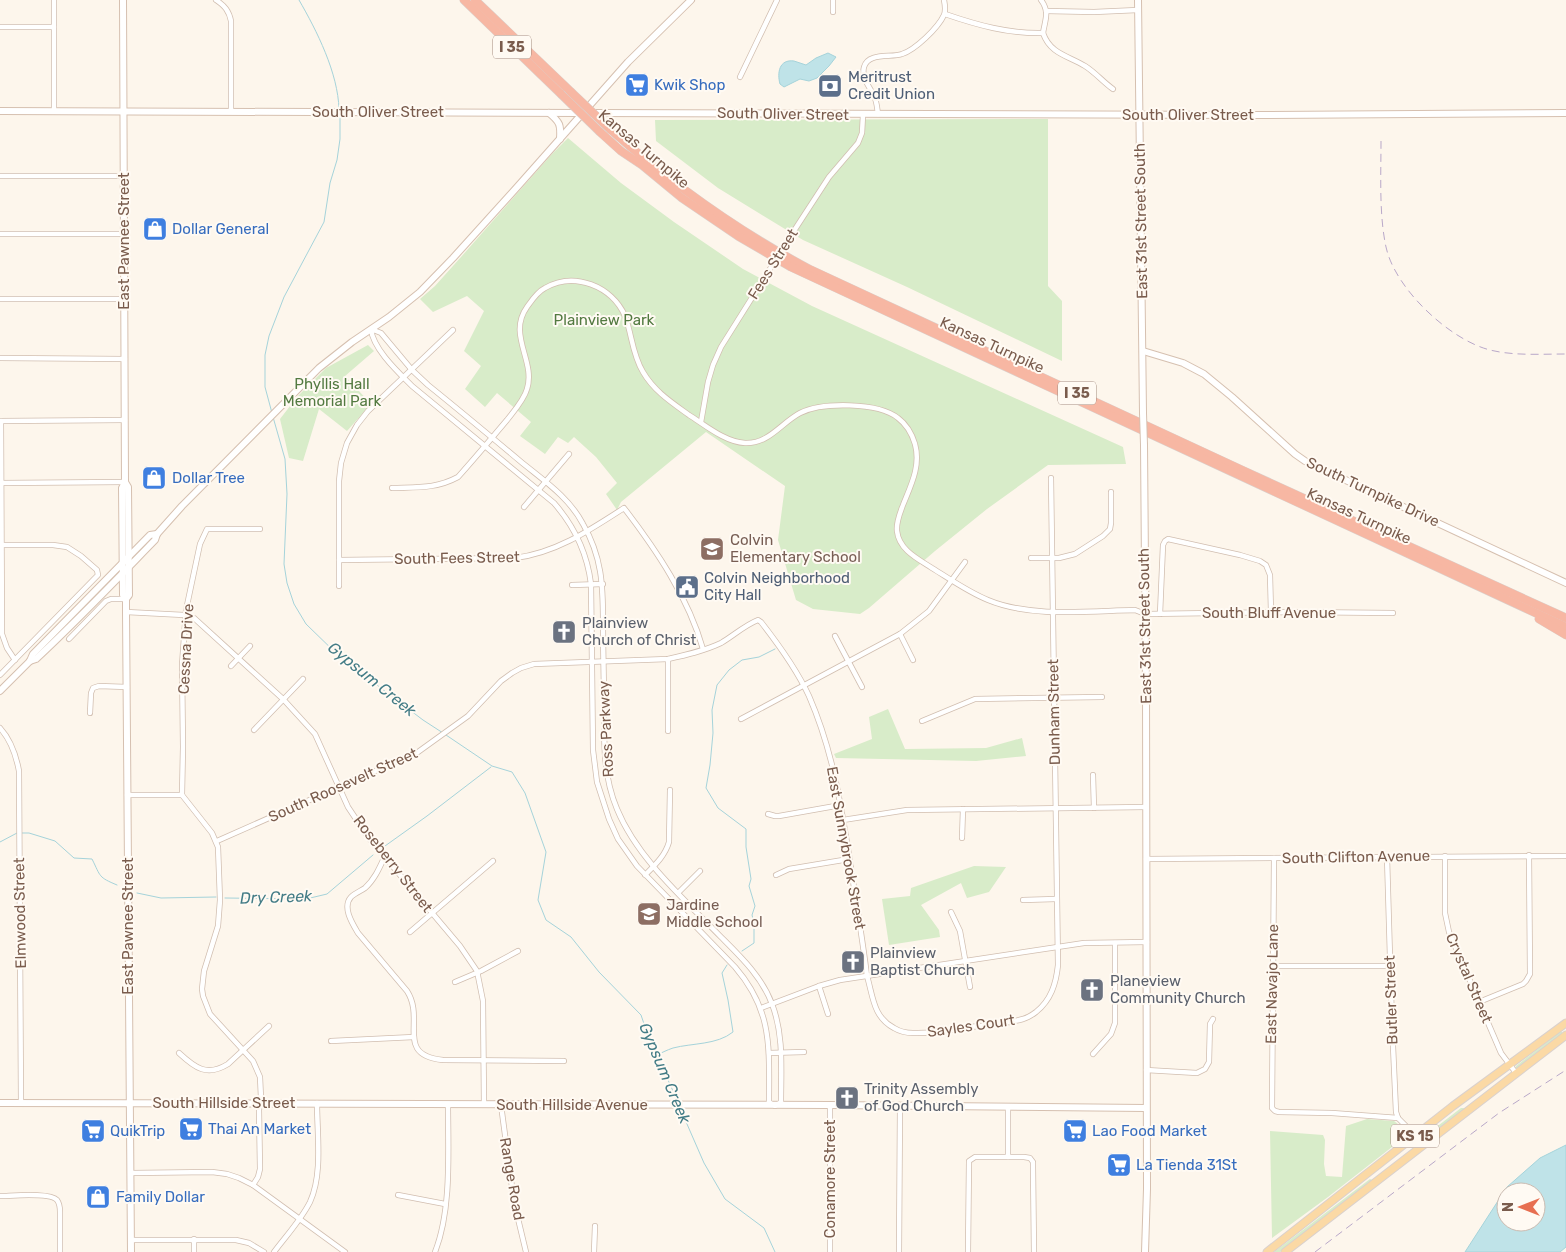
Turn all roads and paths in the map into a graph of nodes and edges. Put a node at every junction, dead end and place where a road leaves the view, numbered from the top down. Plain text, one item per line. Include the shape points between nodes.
1 (54, 0) edge
2 (123, 0) edge
3 (216, 0) edge
4 (464, 0) edge
5 (475, 0) edge
6 (691, 0) edge
7 (777, 0) edge
8 (833, 0) edge
9 (944, 0) edge
10 (1041, 0) edge
11 (1138, 0) edge
12 (1138, 10) junction
13 (1046, 11) junction
14 (833, 12) dead end
15 (945, 14) junction
16 (0, 27) edge
17 (54, 27) junction
18 (1043, 33) junction
19 (740, 77) dead end
20 (1113, 89) dead end
21 (0, 110) edge
22 (54, 110) junction
23 (122, 110) junction
24 (231, 111) junction
25 (549, 113) junction
26 (582, 113) junction
27 (1566, 113) edge
28 (878, 114) junction
29 (862, 115) junction
30 (1140, 115) junction
31 (560, 139) junction
32 (0, 176) edge
33 (123, 176) junction
34 (0, 234) edge
35 (124, 234) junction
36 (0, 299) edge
37 (124, 299) junction
38 (371, 329) junction
39 (453, 330) dead end
40 (1143, 351) junction
41 (0, 358) edge
42 (124, 359) junction
43 (412, 370) junction
44 (404, 377) junction
45 (125, 420) junction
46 (1, 421) edge
47 (701, 422) junction
48 (492, 438) junction
49 (485, 447) junction
50 (569, 454) dead end
51 (1051, 478) dead end
52 (125, 482) junction
53 (546, 482) junction
54 (1, 483) edge
55 (392, 488) dead end
56 (538, 490) junction
57 (1111, 492) dead end
58 (524, 507) dead end
59 (260, 529) dead end
60 (588, 531) junction
61 (157, 534) junction
62 (578, 536) junction
63 (128, 540) junction
64 (142, 544) junction
65 (1, 546) edge
66 (128, 557) junction
67 (1031, 558) dead end
68 (1052, 558) junction
69 (339, 560) junction
70 (965, 562) dead end
71 (125, 564) junction
72 (123, 572) junction
73 (952, 580) junction
74 (1566, 583) edge
75 (591, 584) junction
76 (602, 584) junction
77 (572, 585) dead end
78 (109, 586) junction
79 (339, 586) dead end
80 (123, 590) junction
81 (126, 599) junction
82 (1, 608) edge
83 (1522, 608) junction
84 (1053, 611) junction
85 (126, 612) junction
86 (1271, 612) junction
87 (1393, 613) dead end
88 (1145, 614) junction
89 (1160, 614) junction
90 (186, 616) junction
91 (1566, 618) edge
92 (758, 620) joint
93 (1566, 627) edge
94 (900, 634) junction
95 (1566, 635) edge
96 (835, 636) dead end
97 (69, 639) dead end
98 (250, 646) dead end
99 (703, 649) junction
100 (238, 658) junction
101 (668, 659) junction
102 (15, 660) junction
103 (849, 660) junction
104 (913, 660) dead end
105 (30, 661) junction
106 (592, 662) junction
107 (603, 662) junction
108 (231, 666) dead end
109 (0, 675) edge
110 (303, 679) dead end
111 (802, 685) junction
112 (127, 687) junction
113 (862, 687) dead end
114 (0, 691) edge
115 (1102, 697) dead end
116 (1054, 698) junction
117 (283, 699) junction
118 (90, 713) dead end
119 (740, 719) dead end
120 (922, 721) dead end
121 (0, 728) edge
122 (254, 730) dead end
123 (668, 731) dead end
124 (1093, 775) dead end
125 (340, 787) junction
126 (670, 790) dead end
127 (128, 795) junction
128 (182, 795) junction
129 (841, 805) junction
130 (1146, 807) junction
131 (1055, 808) junction
132 (1094, 808) junction
133 (963, 809) junction
134 (768, 814) dead end
135 (843, 820) junction
136 (962, 838) dead end
137 (216, 841) junction
138 (1445, 856) junction
139 (1529, 856) junction
140 (1566, 856) edge
141 (1387, 857) junction
142 (384, 858) junction
143 (1274, 858) junction
144 (849, 859) junction
145 (1146, 860) junction
146 (493, 861) dead end
147 (653, 867) junction
148 (700, 871) dead end
149 (776, 874) dead end
150 (645, 875) junction
151 (678, 893) junction
152 (1056, 899) junction
153 (1023, 900) dead end
154 (950, 912) dead end
155 (432, 913) junction
156 (410, 932) dead end
157 (1147, 942) junction
158 (1115, 943) junction
159 (1057, 947) junction
160 (518, 951) dead end
161 (965, 961) junction
162 (1273, 966) junction
163 (1390, 966) junction
164 (477, 973) junction
165 (867, 976) junction
166 (455, 982) dead end
167 (819, 986) junction
168 (970, 987) dead end
169 (1479, 1002) junction
170 (772, 1004) junction
171 (761, 1008) junction
172 (828, 1014) dead end
173 (1213, 1019) dead end
174 (1566, 1023) edge
175 (269, 1026) dead end
176 (1566, 1035) edge
177 (414, 1037) junction
178 (331, 1041) dead end
179 (243, 1050) junction
180 (781, 1052) junction
181 (804, 1052) dead end
182 (180, 1053) dead end
183 (770, 1053) junction
184 (1093, 1054) dead end
185 (484, 1060) junction
186 (564, 1061) dead end
187 (1509, 1065) junction
188 (1205, 1069) junction
189 (1146, 1070) junction
190 (1516, 1073) junction
191 (1210, 1074) dead end
192 (0, 1103) edge
193 (21, 1103) junction
194 (129, 1103) junction
195 (317, 1103) junction
196 (260, 1104) junction
197 (448, 1104) junction
198 (484, 1104) junction
199 (500, 1104) junction
200 (830, 1105) junction
201 (775, 1106) junction
202 (900, 1106) junction
203 (1008, 1107) junction
204 (1146, 1108) junction
205 (1398, 1118) junction
206 (1414, 1137) junction
207 (1421, 1147) junction
208 (1008, 1157) junction
209 (130, 1173) junction
210 (253, 1185) junction
211 (398, 1195) dead end
212 (0, 1196) edge
213 (446, 1204) junction
214 (300, 1218) junction
215 (595, 1226) dead end
216 (194, 1239) junction
217 (131, 1240) junction
218 (60, 1252) edge
219 (131, 1252) edge
220 (194, 1252) edge
221 (264, 1252) edge
222 (274, 1252) edge
223 (345, 1252) edge
224 (435, 1252) edge
225 (526, 1252) edge
226 (594, 1252) edge
227 (830, 1252) edge
228 (899, 1252) edge
229 (968, 1252) edge
230 (1034, 1252) edge
231 (1145, 1252) edge
232 (1267, 1252) edge
233 (1285, 1252) edge

1 - 17 street
2 - 23 main road, East Pawnee Street
3 - 24 street via 229,12 231,21
4 - 83 highway, Kansas Turnpike / I 35, bridge via 621,151 682,198 791,267
5 - 91 highway, Kansas Turnpike / I 35, bridge via 611,130 669,178 752,237 810,269
6 - 26 main road
7 - 19 street
8 - 14 street
9 - 15 street
10 - 13 street
11 - 12 main road, East 31st Street South
12 - 13 street
12 - 30 main road, East 31st Street South
13 - 18 street
15 - 18 street via 1000,30
15 - 28 street via 911,50 891,57 875,57 865,65 864,74 877,103
16 - 17 street
17 - 22 street
18 - 20 street via 1057,53 1084,65
21 - 22 main road, South Oliver Street
22 - 23 main road, South Oliver Street
23 - 24 main road, South Oliver Street
23 - 33 main road, East Pawnee Street
24 - 25 main road, South Oliver Street
25 - 26 main road, South Oliver Street
25 - 31 main road via 559,122
26 - 29 main road, South Oliver Street
26 - 31 main road
27 - 30 main road, South Oliver Street
28 - 29 main road, South Oliver Street
28 - 30 main road, South Oliver Street
29 - 47 street, Fees Street, bridge via 862,133 858,143 829,177 722,347 708,382
30 - 40 main road, East 31st Street South
31 - 38 main road via 421,291
32 - 33 street
33 - 35 main road, East Pawnee Street
34 - 35 street
35 - 37 main road, East Pawnee Street
36 - 37 street
37 - 42 main road, East Pawnee Street
38 - 43 street, Ross Parkway via 382,333
38 - 44 street, Ross Parkway via 372,339
38 - 61 main road via 319,368
39 - 43 street
40 - 74 main road, South Turnpike Drive via 1183,363 1204,374 1306,460
40 - 88 main road, East 31st Street South, bridge
41 - 42 street
42 - 45 main road, East Pawnee Street
43 - 44 street
43 - 48 street, Ross Parkway
44 - 49 street, Ross Parkway
44 - 69 street via 368,411 347,443 339,481
45 - 46 street
45 - 52 main road, East Pawnee Street
46 - 54 street
47 - 48 street via 662,396 651,384 633,350 625,317 611,296 596,286 570,280 555,282 542,289 522,313 520,340 529,374 527,389
47 - 73 street, South Bluff Avenue via 734,441 746,443 768,438 800,413 820,406 869,407 885,410 899,418 913,438 917,461 898,522 900,540 905,549
48 - 49 street
48 - 53 street, Ross Parkway
49 - 55 street via 458,477 446,484
49 - 56 street, Ross Parkway
50 - 53 street
51 - 68 street, Dunham Street
52 - 54 street
52 - 63 main road, East Pawnee Street via 128,487
52 - 71 main road, East Pawnee Street via 122,488
53 - 56 street
53 - 60 street, Ross Parkway via 575,511
54 - 65 street
56 - 58 street
56 - 62 street, Ross Parkway via 564,514
57 - 68 street via 1110,529 1076,554
59 - 90 street, Cessna Drive via 207,529 200,544
60 - 62 street, South Fees Street
60 - 76 street, Ross Parkway via 596,551
60 - 99 street, South Fees Street via 624,508 675,583
61 - 64 main road via 150,535
61 - 71 main road via 155,540
62 - 69 street, South Fees Street via 553,549 515,558
62 - 75 street, Ross Parkway via 588,563
63 - 64 main road
63 - 66 main road, East Pawnee Street
64 - 66 main road
65 - 82 street
65 - 102 street via 67,547 82,556 98,575
66 - 71 main road, East Pawnee Street
67 - 68 street
68 - 84 street, Dunham Street
69 - 79 street
70 - 73 street
71 - 72 main road
71 - 81 main road, East Pawnee Street via 129,595
71 - 105 main road via 33,654
72 - 78 main road
72 - 80 main road, East Pawnee Street
73 - 84 street, South Bluff Avenue via 986,600 1005,606
73 - 94 street via 928,611
75 - 76 street
75 - 77 street
75 - 106 street, Ross Parkway
76 - 107 street, Ross Parkway
78 - 80 main road
78 - 105 main road via 55,641
80 - 81 main road, East Pawnee Street
81 - 85 main road, East Pawnee Street
81 - 97 street via 106,601
82 - 102 street via 3,638
83 - 93 highway, Kansas Turnpike / I 35
83 - 95 highway
84 - 88 street, South Bluff Avenue via 1135,610
84 - 116 street, Dunham Street
85 - 90 street, Roseberry Street
85 - 112 main road, East Pawnee Street
86 - 87 street, South Bluff Avenue
86 - 89 street, South Bluff Avenue
86 - 89 street via 1270,575 1263,563 1166,540 1163,545
88 - 89 street, South Bluff Avenue
88 - 130 main road, East 31st Street South
90 - 100 street, Roseberry Street via 194,618
90 - 128 street, Cessna Drive via 182,664
92 - 99 street, South Roosevelt Street
92 - 111 street, East Sunnybrook Street via 778,644
94 - 103 street
94 - 104 street
96 - 103 street
98 - 100 street
99 - 101 street, South Roosevelt Street
100 - 108 street
100 - 117 street, Roseberry Street
101 - 107 street, South Roosevelt Street
101 - 123 street
102 - 109 street
103 - 111 street
103 - 113 street
105 - 114 main road
106 - 107 street, South Roosevelt Street
106 - 125 street, South Roosevelt Street via 534,664 521,668 502,681 458,724 418,752
106 - 150 street, Ross Parkway via 593,750 597,782 616,834
107 - 147 street, Ross Parkway via 604,749 611,793 630,835
110 - 117 street
111 - 119 street
111 - 129 street, East Sunnybrook Street via 822,729
112 - 118 street via 93,688
112 - 127 main road, East Pawnee Street
115 - 116 street
116 - 120 street via 975,699
116 - 131 street, Dunham Street
117 - 122 street
117 - 125 street, Roseberry Street via 315,734
121 - 193 street, Elmwood Street via 17,757 20,771
124 - 132 street
125 - 137 street, South Roosevelt Street
125 - 142 street, Roseberry Street via 348,807
126 - 147 street via 669,842
127 - 128 street
127 - 194 main road, East Pawnee Street
128 - 137 street
129 - 134 street via 779,816
129 - 135 street, East Sunnybrook Street
130 - 132 street
130 - 145 main road, East 31st Street South
131 - 132 street
131 - 133 street
131 - 152 street, Dunham Street
133 - 135 street via 903,810
133 - 136 street
135 - 144 street, East Sunnybrook Street
137 - 179 street via 219,920 204,970 202,989 210,1014
138 - 139 street, South Clifton Avenue
138 - 141 street, South Clifton Avenue
138 - 169 street, Crystal Street via 1446,921
139 - 140 street, South Clifton Avenue
139 - 169 street via 1530,974 1522,984
141 - 143 street, South Clifton Avenue
141 - 163 street, Butler Street
142 - 155 street, Roseberry Street
142 - 177 street via 374,878 352,896 348,911 358,933 412,998
143 - 145 street, South Clifton Avenue
143 - 162 street, East Navajo Lane
144 - 149 street
144 - 165 street, East Sunnybrook Street
145 - 157 main road, East 31st Street South
146 - 155 street
147 - 150 street
147 - 151 street, Ross Parkway
148 - 151 street
150 - 171 street, Ross Parkway via 743,976
151 - 170 street, Ross Parkway via 747,964
152 - 153 street
152 - 159 street, Dunham Street
154 - 161 street via 960,931
155 - 156 street
155 - 164 street, Roseberry Street via 460,946
157 - 158 street
157 - 189 main road, East 31st Street South
158 - 159 street
158 - 184 street via 1115,1023 1111,1034
159 - 161 street
159 - 165 street, Sayles Court via 1056,979 1048,1000 1024,1019 1009,1022 910,1034 894,1028 882,1018 873,1002
160 - 164 street
161 - 165 street
161 - 168 street
162 - 163 street
162 - 205 street, East Navajo Lane via 1273,1110
163 - 205 street, Butler Street
164 - 166 street
164 - 185 street, Roseberry Street via 483,1001
165 - 167 street
167 - 170 street
167 - 172 street
169 - 187 street, Crystal Street
170 - 171 street
170 - 180 street, Ross Parkway
171 - 183 street, Ross Parkway
173 - 188 street via 1210,1024 1210,1062
174 - 187 main road, KS 15
175 - 179 street
176 - 190 main road, KS 15
177 - 178 street
177 - 185 street via 419,1053 431,1059
179 - 182 street via 228,1064 213,1070 192,1065
179 - 196 street via 258,1070
180 - 181 street
180 - 183 street
180 - 201 street, Ross Parkway via 781,1102
183 - 201 street, Ross Parkway via 769,1102
185 - 186 street
185 - 198 street, Roseberry Street
187 - 190 street, Crystal Street
187 - 206 main road, KS 15
188 - 189 street via 1197,1073
188 - 191 street
189 - 204 main road, East 31st Street South
190 - 207 main road, KS 15
192 - 193 main road, South Hillside Street
193 - 194 main road, South Hillside Street
194 - 196 main road, South Hillside Street
194 - 209 main road, East Pawnee Street
195 - 196 main road, South Hillside Street
195 - 197 main road, South Hillside Street
195 - 214 street via 317,1180 310,1202
196 - 210 street via 260,1169
197 - 198 main road, South Hillside Avenue
197 - 213 street
198 - 199 main road, South Hillside Avenue
199 - 201 main road, South Hillside Avenue
199 - 225 street, Range Road via 514,1202
200 - 201 main road, South Hillside Avenue
200 - 202 main road, South Hillside Avenue
200 - 227 street, Conamore Street
202 - 203 main road, South Hillside Avenue
202 - 228 street
203 - 204 main road, South Hillside Avenue
203 - 208 street
204 - 231 main road, East 31st Street South
205 - 206 street
206 - 207 street
206 - 232 main road, KS 15
207 - 233 main road, KS 15
208 - 229 street via 975,1157 969,1161
208 - 230 street via 1030,1158 1033,1162
209 - 210 street via 212,1172 233,1176
209 - 217 main road, East Pawnee Street
210 - 214 street
211 - 213 street
212 - 218 street via 45,1195 57,1200
213 - 224 street
214 - 222 street
214 - 223 street
215 - 226 street
216 - 217 street
216 - 220 street
216 - 221 street via 236,1240
217 - 219 main road, East Pawnee Street

